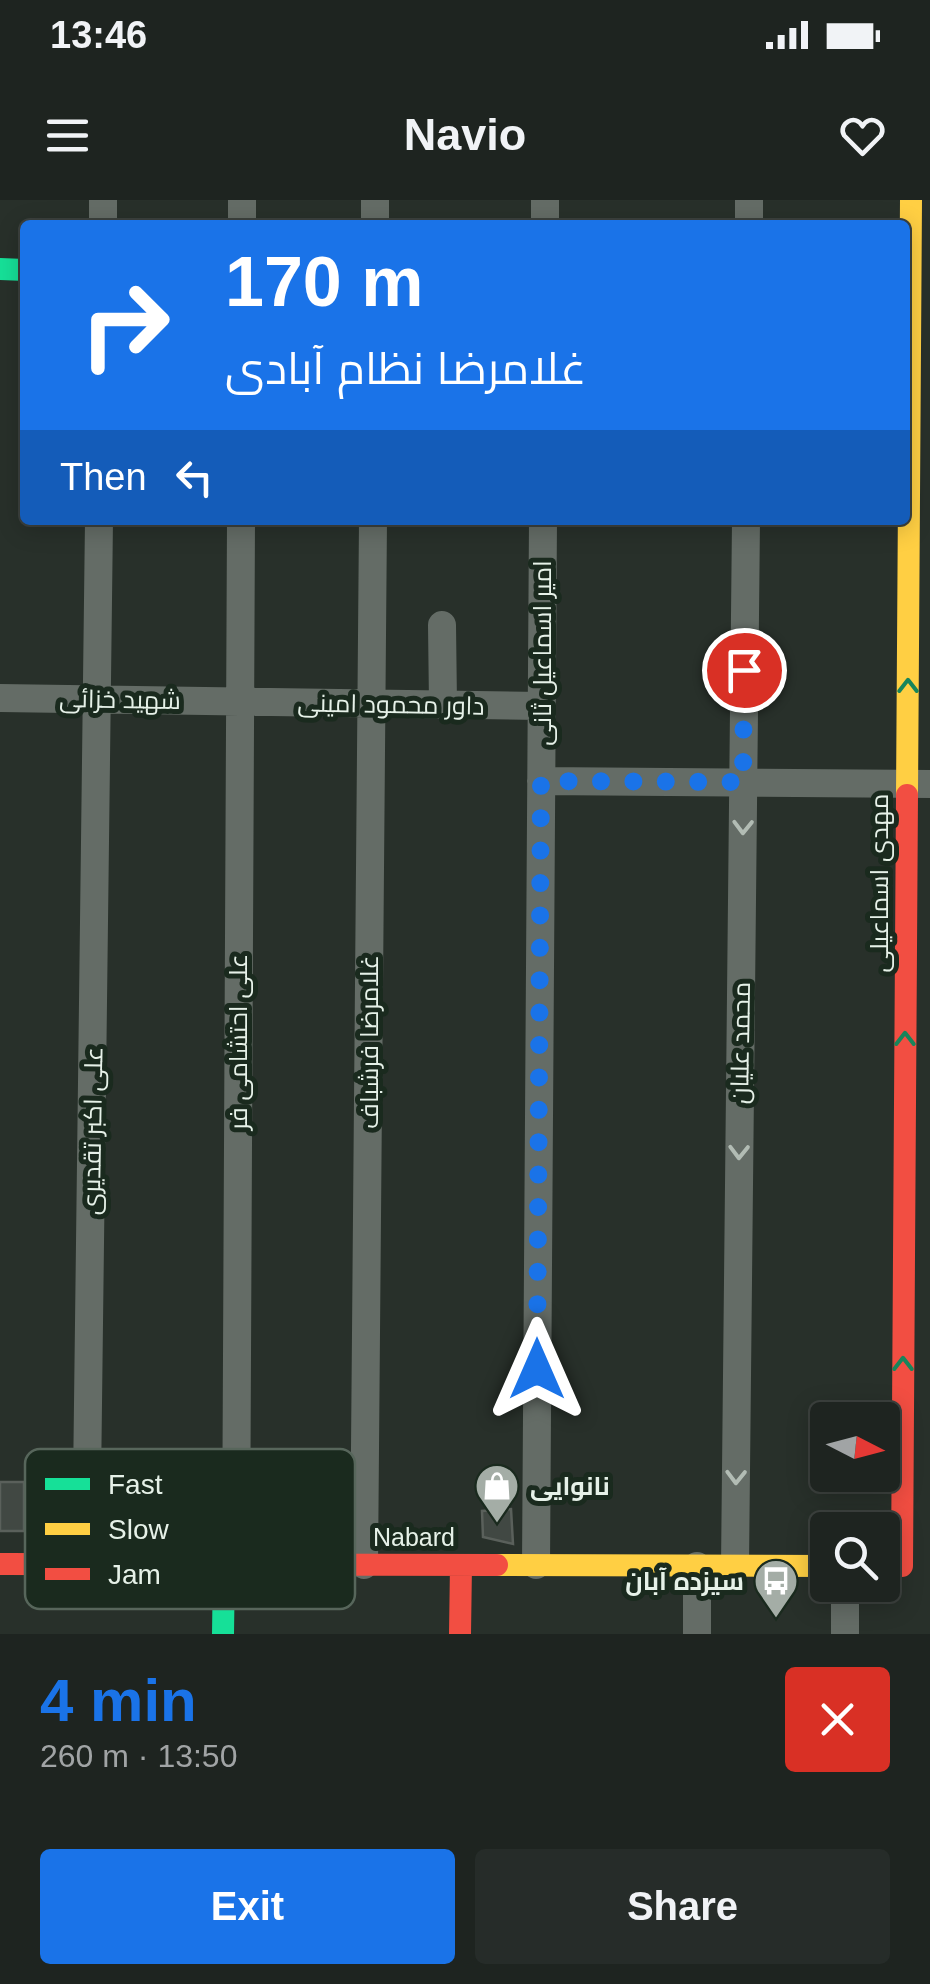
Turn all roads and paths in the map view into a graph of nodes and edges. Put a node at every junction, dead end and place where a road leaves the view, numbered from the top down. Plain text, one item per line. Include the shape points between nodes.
1 (910, 364) edge
2 (99, 525) edge
3 (241, 525) edge
4 (373, 525) edge
5 (543, 525) edge
6 (746, 525) edge
7 (442, 625) dead end
8 (0, 698) edge
9 (97, 699) junction
10 (240, 701) junction
11 (372, 703) junction
12 (443, 704) junction
13 (542, 706) junction
14 (541, 781) junction
15 (743, 782) junction
16 (918, 784) edge
17 (87, 1449) edge
18 (231, 1449) edge
19 (894, 1512) edge
20 (355, 1565) edge
21 (364, 1565) junction
22 (461, 1565) junction
23 (536, 1565) junction
24 (698, 1566) junction
25 (735, 1566) junction
26 (810, 1566) edge
27 (900, 1566) edge
28 (930, 1566) edge
29 (845, 1602) edge
30 (226, 1609) edge
31 (223, 1634) edge
32 (460, 1634) edge
33 (697, 1634) edge
34 (845, 1634) edge

16 -> 1 street, مهدی اسماعیلی
2 - 9 street, علی اکبر تقدیری
3 - 10 street, علی احتشامی فر
4 - 11 street, غلامرضا فرشباف
5 - 13 street, امیر اسماعیل ثانی
6 - 15 street, محمد علیان
7 - 12 street
8 - 9 street, شهید خزائی
9 - 10 street, شهید خزائی
9 - 17 street, علی اکبر تقدیری
10 - 11 street, داور محمود امینی
10 - 18 street, علی احتشامی فر
11 - 12 street, داور محمود امینی
11 - 21 street, غلامرضا فرشباف
12 - 13 street, داور محمود امینی
13 - 14 street, امیر اسماعیل ثانی
14 - 15 street
14 - 23 street, امیر اسماعیل ثانی
15 - 16 street
15 -> 25 street, محمد علیان
19 -> 16 street, مهدی اسماعیلی
20 - 21 street, Nabard
21 - 22 street, Nabard
22 - 23 street, Nabard
22 - 32 street
23 - 24 street, Nabard
24 - 25 street, Nabard
24 - 33 street
25 - 26 street, Nabard
27 - 28 street
29 - 34 street
30 - 31 street

